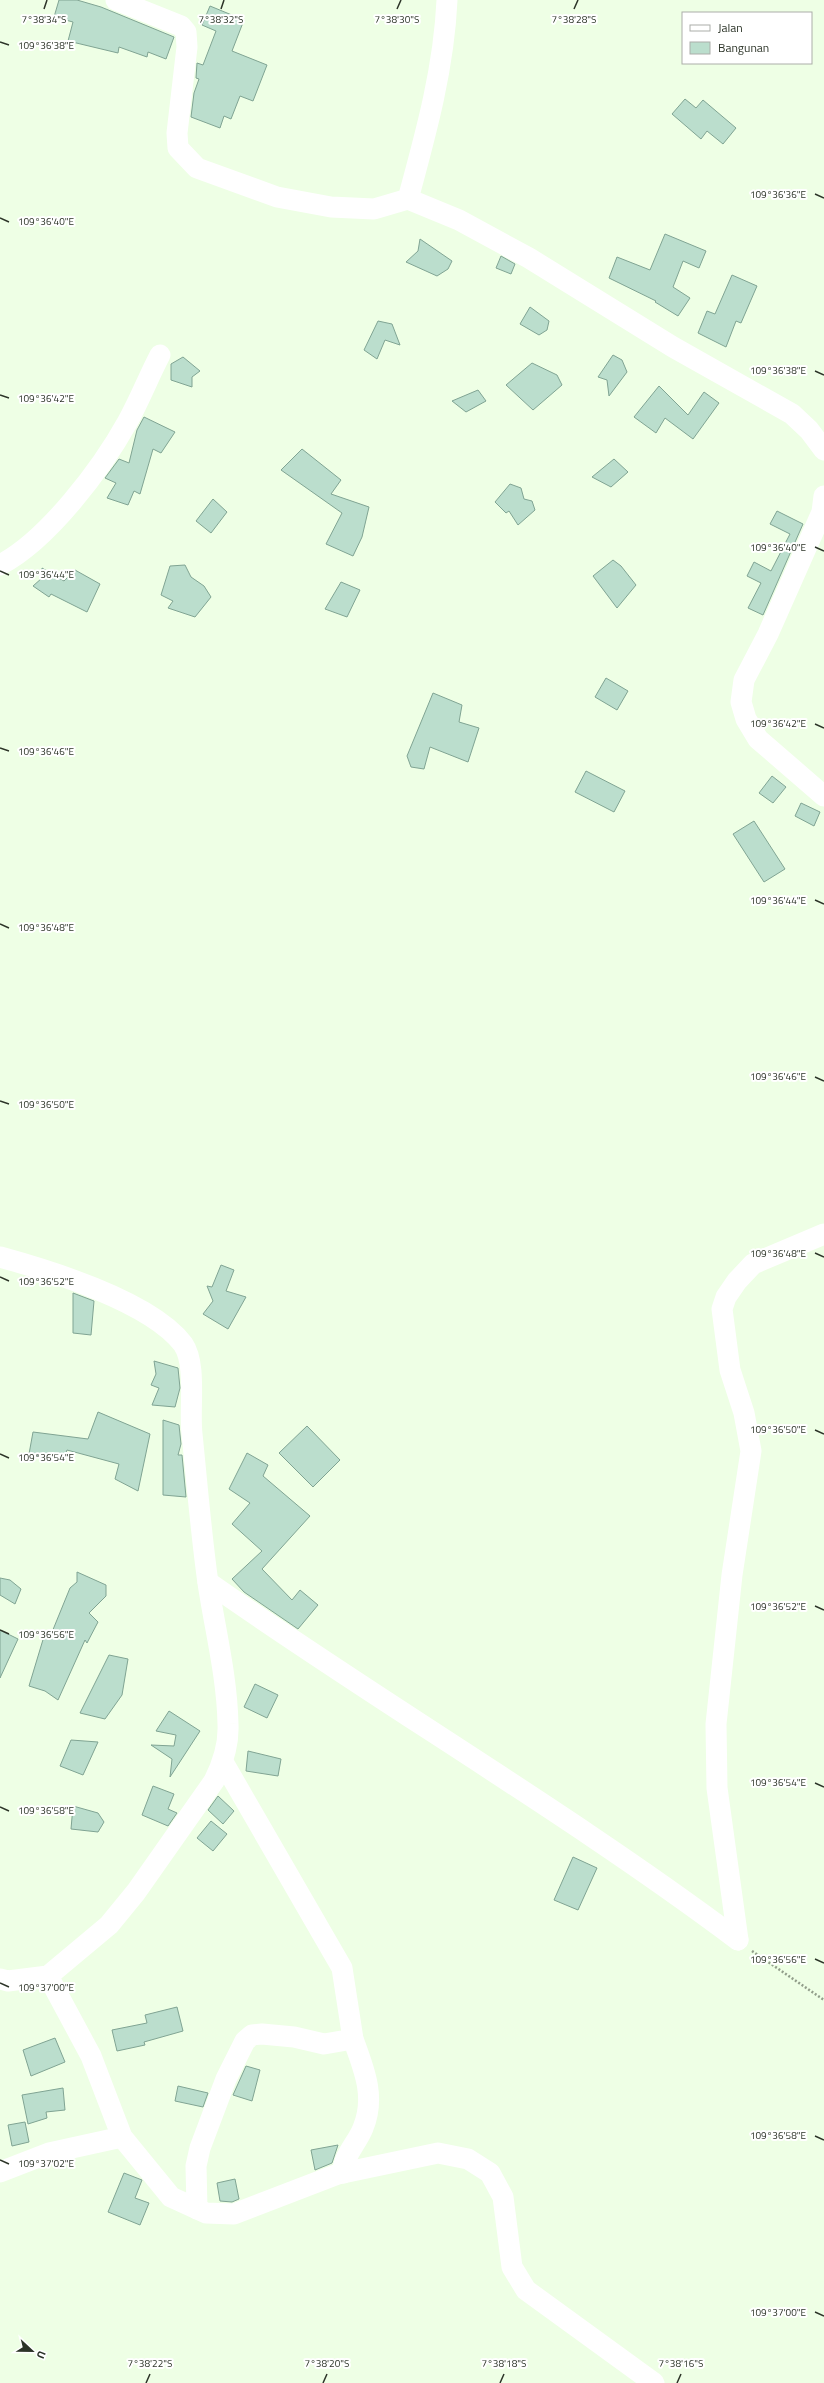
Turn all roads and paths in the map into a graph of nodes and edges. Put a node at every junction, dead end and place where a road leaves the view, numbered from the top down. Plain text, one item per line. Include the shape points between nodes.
1 (116, 0) edge
2 (447, 0) edge
3 (408, 199) junction
4 (160, 354) dead end
5 (824, 452) edge
6 (824, 496) edge
7 (0, 565) edge
8 (824, 796) edge
9 (824, 1234) edge
10 (0, 1257) edge
11 (208, 1582) junction
12 (223, 1762) junction
13 (738, 1940) junction
14 (48, 1976) junction
15 (0, 1979) edge
16 (824, 2000) edge
17 (353, 2039) junction
18 (122, 2137) junction
19 (0, 2172) edge
20 (344, 2173) junction
21 (197, 2209) junction
22 (654, 2383) edge

1 - 3 street via 180,26 186,32 187,47 176,132 178,148 197,168 277,197 331,207 374,209
2 - 3 street via 432,111
3 - 5 street via 458,220 529,258 674,347 792,414 809,430
4 - 7 street via 128,421 102,461 67,507 38,538
6 - 8 street via 822,512 768,634 744,680 741,702 746,719 758,739
9 - 13 street via 753,1264 726,1296 722,1309 730,1370 744,1413 751,1451 732,1575 716,1724 717,1788
10 - 11 street via 46,1270 143,1312 166,1328 183,1345 190,1364 190,1421
11 - 12 street via 226,1685 228,1726
11 - 13 street via 294,1642 660,1882
12 - 14 street via 214,1781 136,1892 109,1925
12 - 17 street via 342,1968
13 - 16 path
14 - 15 street via 8,1981
14 - 18 street via 91,2056
17 - 20 street via 368,2080 370,2103 363,2129 348,2158
17 - 21 street via 324,2044 294,2037 262,2034 252,2035 245,2041 226,2079 200,2148 196,2166
18 - 19 street via 49,2153
18 - 21 street via 171,2196
20 - 21 street via 234,2214 206,2214
20 - 22 street via 438,2153 468,2159 490,2173 503,2197 512,2267 526,2290

